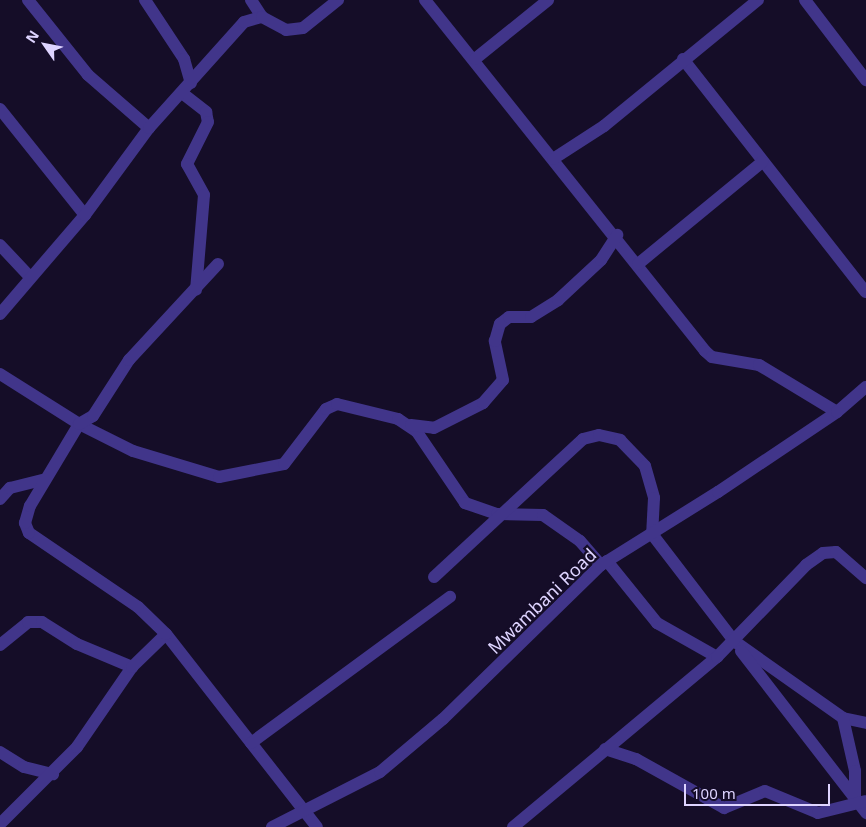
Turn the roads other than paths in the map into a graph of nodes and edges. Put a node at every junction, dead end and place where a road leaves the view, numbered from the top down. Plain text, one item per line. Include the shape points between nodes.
1 (28, 0) edge
2 (145, 0) edge
3 (251, 0) edge
4 (338, 0) edge
5 (548, 0) edge
6 (758, 0) edge
7 (804, 0) edge
8 (431, 2) edge
9 (262, 17) junction
10 (475, 59) junction
11 (682, 59) junction
12 (866, 80) edge
13 (191, 83) junction
14 (182, 93) junction
15 (0, 109) edge
16 (149, 128) junction
17 (553, 159) junction
18 (762, 162) junction
19 (85, 215) junction
20 (617, 235) junction
21 (0, 245) edge
22 (218, 264) dead end
23 (638, 264) junction
24 (30, 277) junction
25 (866, 292) edge
26 (195, 293) junction
27 (0, 314) edge
28 (0, 374) edge
29 (866, 387) edge
30 (837, 412) junction
31 (79, 424) junction
32 (411, 425) junction
33 (43, 480) junction
34 (0, 499) edge
35 (497, 514) junction
36 (652, 534) junction
37 (604, 563) junction
38 (434, 576) dead end
39 (866, 578) edge
40 (450, 597) dead end
41 (166, 634) junction
42 (734, 641) junction
43 (0, 645) edge
44 (717, 658) junction
45 (132, 667) junction
46 (843, 718) junction
47 (866, 723) edge
48 (252, 743) junction
49 (605, 749) junction
50 (0, 752) edge
51 (24, 767) junction
52 (53, 774) junction
53 (24, 800) junction
54 (860, 802) edge
55 (307, 813) junction
56 (866, 813) edge
57 (0, 824) edge
58 (272, 827) edge
59 (316, 827) edge
60 (513, 827) edge

1 - 16 street via 88,75
2 - 13 street via 184,59
3 - 9 street
4 - 9 street via 303,28 286,30
5 - 10 street
6 - 11 street
7 - 12 street
8 - 10 street
9 - 13 street via 244,22
10 - 17 street
11 - 17 street via 604,126
11 - 18 street
13 - 14 street
14 - 16 street
14 - 26 street via 206,112 208,122 187,164 204,195
15 - 19 street
16 - 19 street
17 - 20 street
18 - 23 street
18 - 25 street
19 - 24 street
20 - 23 street
20 - 32 street via 601,260 558,300 531,317 509,317 500,324 495,341 503,380 483,403 434,428
21 - 24 street
22 - 26 street
23 - 30 street via 712,357 759,365
24 - 27 street
26 - 31 street via 129,360 93,416
28 - 31 street
29 - 30 street, Mwambani Road
30 - 36 street, Mwambani Road
31 - 32 street via 133,451 219,477 284,464 326,409 337,404
31 - 33 street
32 - 35 street via 460,498 475,509
33 - 34 street via 10,488
33 - 41 street via 24,523 29,532 138,607
35 - 36 street via 583,440 599,435 620,440 645,466 654,498
35 - 37 street via 543,515
35 - 38 street
36 - 37 street, Mwambani Road
36 - 42 street
37 - 44 street via 657,623
37 - 55 street, Mwambani Road via 436,725 380,772
39 - 42 street via 846,557 824,553 790,580
40 - 48 street
41 - 45 street
41 - 48 street
42 - 44 street
42 - 46 street
42 - 54 street
43 - 45 street via 28,622 42,622 77,644
44 - 49 street
45 - 52 street
46 - 47 street
46 - 54 street
48 - 55 street
49 - 54 street via 636,759 724,808 765,791 818,814
49 - 60 street
50 - 51 street
51 - 52 street
51 - 53 street via 30,785
52 - 53 street
53 - 57 street
54 - 56 street
55 - 58 street, Mwambani Road
55 - 59 street

